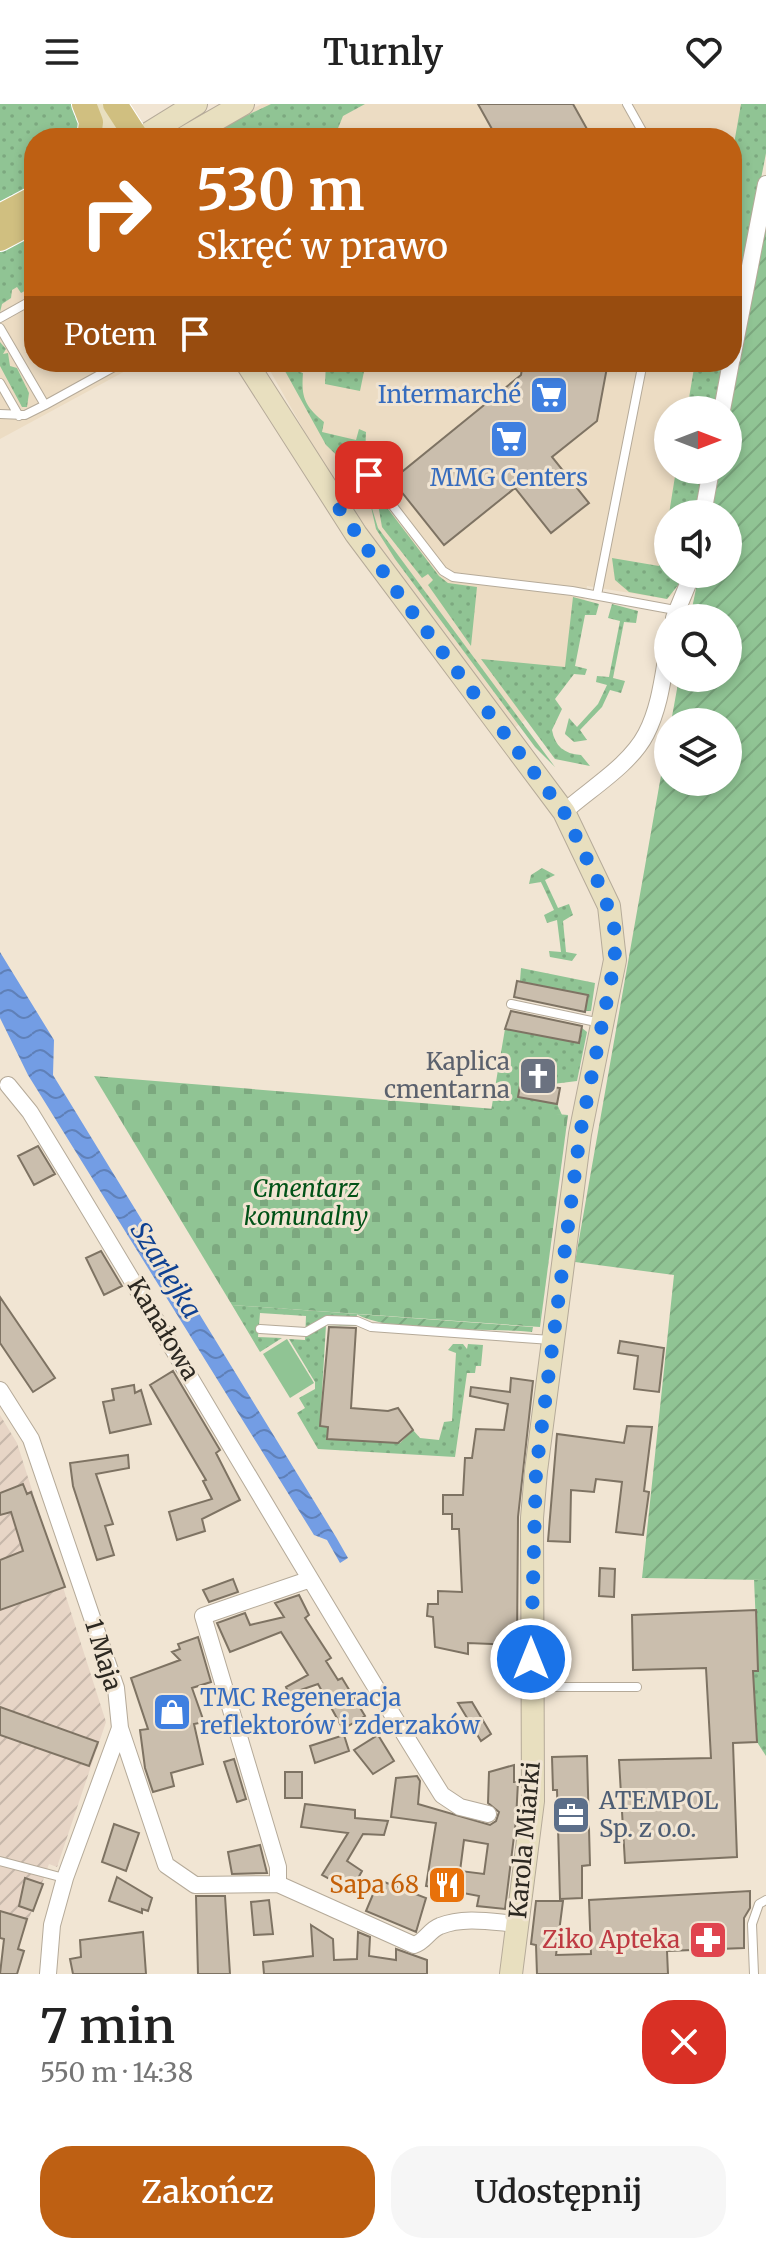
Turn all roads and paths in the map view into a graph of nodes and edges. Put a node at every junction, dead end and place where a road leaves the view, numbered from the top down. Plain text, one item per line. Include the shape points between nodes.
1 (87, 104) edge
2 (115, 104) edge
3 (196, 104) edge
4 (243, 104) edge
5 (627, 104) edge
6 (90, 128) edge
7 (106, 128) edge
8 (132, 128) edge
9 (156, 128) edge
10 (202, 128) edge
11 (640, 128) edge
12 (766, 184) edge
13 (24, 203) edge
14 (0, 216) edge
15 (24, 226) edge
16 (0, 239) edge
17 (24, 305) edge
18 (742, 309) edge
19 (0, 318) edge
20 (0, 328) edge
21 (24, 369) edge
22 (26, 372) edge
23 (105, 372) edge
24 (252, 372) edge
25 (257, 372) edge
26 (641, 372) edge
27 (730, 372) edge
28 (0, 383) edge
29 (725, 396) edge
30 (272, 402) junction
31 (45, 405) junction
32 (0, 414) edge
33 (19, 416) junction
34 (336, 504) junction
35 (597, 595) junction
36 (654, 609) edge
37 (660, 692) edge
38 (564, 812) junction
39 (511, 1004) dead end
40 (603, 1023) junction
41 (8, 1085) dead end
42 (260, 1329) dead end
43 (551, 1340) junction
44 (0, 1390) edge
45 (308, 1580) junction
46 (531, 1687) junction
47 (637, 1687) dead end
48 (120, 1728) junction
49 (488, 1814) dead end
50 (0, 1861) edge
51 (65, 1878) junction
52 (278, 1884) junction
53 (766, 1900) edge
54 (518, 1924) junction
55 (48, 1974) edge
56 (511, 1974) edge
57 (754, 1974) edge

1 - 6 main road
1 - 7 street
2 - 8 main road
3 - 9 street
4 - 10 street
5 - 11 lane
12 - 18 street
13 - 14 main road
15 - 16 main road
17 - 19 lane
20 - 21 lane
22 - 31 lane
23 - 31 lane
24 - 30 street, Karola Miarki
25 - 30 street, Karola Miarki
26 - 35 lane
27 - 29 street
28 - 33 lane
30 - 34 street, Karola Miarki
31 - 33 lane
32 - 33 lane
34 - 35 lane via 369,475 453,577
34 - 38 street, Karola Miarki
35 - 36 lane
37 - 38 street via 646,734 624,761
38 - 40 street, Karola Miarki via 614,924 615,960
39 - 40 lane
40 - 43 street, Karola Miarki via 580,1134
41 - 45 street, Kanałowa via 157,1318
42 - 43 lane via 306,1332 331,1320
43 - 46 street, Karola Miarki via 532,1518
44 - 48 street, 1 Maja via 36,1454 116,1688
45 - 49 street, Kanałowa via 442,1795 460,1807
45 - 52 street via 203,1616 278,1867
46 - 47 lane
46 - 54 street, Karola Miarki via 533,1801
48 - 51 street, 1 Maja
48 - 52 street via 166,1865 195,1885
50 - 51 lane
51 - 55 street, 1 Maja via 52,1925
52 - 54 street via 414,1945 439,1926 483,1920
53 - 57 lane via 759,1904 752,1924
54 - 56 street, Karola Miarki

